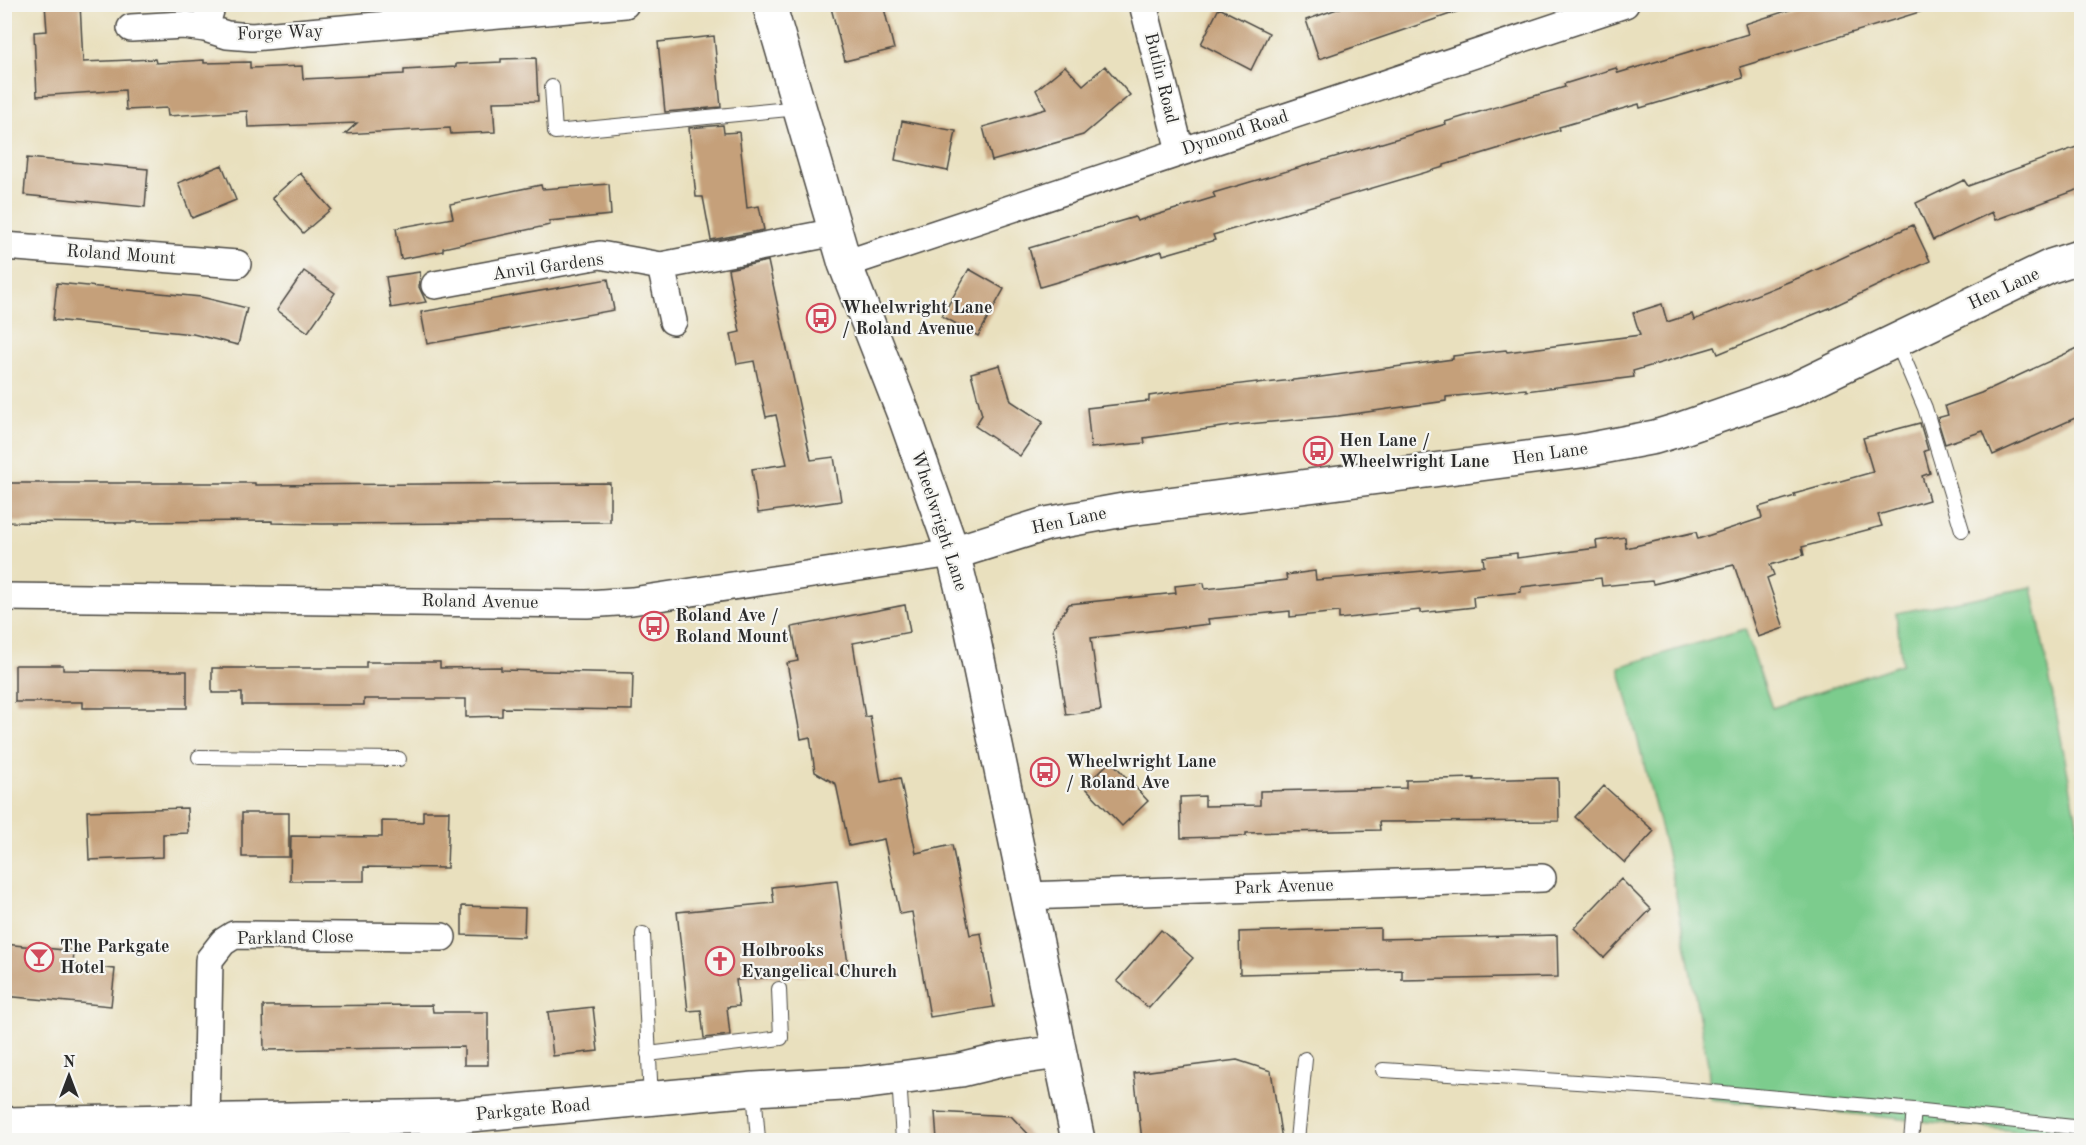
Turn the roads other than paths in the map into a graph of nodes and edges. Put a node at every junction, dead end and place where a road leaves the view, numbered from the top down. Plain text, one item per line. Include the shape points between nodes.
1 (625, 4) edge
2 (769, 4) edge
3 (1143, 4) edge
4 (1625, 4) edge
5 (208, 16) edge
6 (355, 17) edge
7 (131, 28) dead end
8 (552, 87) dead end
9 (799, 108) junction
10 (1180, 151) junction
11 (836, 232) junction
12 (4, 246) edge
13 (2082, 256) edge
14 (237, 264) dead end
15 (845, 264) junction
16 (661, 266) junction
17 (435, 285) dead end
18 (673, 321) dead end
19 (1896, 340) junction
20 (1962, 530) dead end
21 (953, 553) junction
22 (4, 597) edge
23 (199, 757) dead end
24 (399, 759) dead end
25 (1542, 878) dead end
26 (1026, 896) junction
27 (643, 934) dead end
28 (442, 937) dead end
29 (779, 989) dead end
30 (1059, 1052) junction
31 (648, 1054) junction
32 (1305, 1059) dead end
33 (1383, 1070) dead end
34 (899, 1078) junction
35 (754, 1089) junction
36 (651, 1100) junction
37 (1914, 1110) junction
38 (206, 1121) junction
39 (4, 1124) edge
40 (2082, 1128) edge
41 (301, 1130) edge
42 (758, 1140) edge
43 (903, 1140) edge
44 (1078, 1140) edge
45 (1297, 1140) edge
46 (1911, 1140) edge

1 - 6 street, Forge Way
2 - 9 street, Wheelwright Lane
3 - 10 street, Butlin Road
4 - 10 street, Dymond Road
5 - 6 street, Forge Way via 227,35 252,38
5 - 7 street, Forge Way via 183,25
8 - 9 lane via 555,132
9 - 11 street, Wheelwright Lane
10 - 15 street, Dymond Road
11 - 15 street, Wheelwright Lane
11 - 16 street, Anvil Gardens
12 - 14 street, Roland Mount
13 - 19 street, Hen Lane via 2051,266
15 - 21 street, Wheelwright Lane
16 - 17 street, Anvil Gardens via 600,255
16 - 18 street
19 - 20 lane via 1925,408
19 - 21 street, Hen Lane via 1793,390 1655,437 1581,451 1129,509 1046,524
21 - 22 street, Roland Avenue via 632,601 588,604
21 - 26 street, Wheelwright Lane
23 - 24 lane
25 - 26 street, Park Avenue
26 - 30 street, Wheelwright Lane
27 - 31 lane
28 - 38 street, Parkland Close via 234,935 223,942 209,960
29 - 31 lane via 781,1038
30 - 34 street, Parkgate Road
30 - 44 street, Wheelwright Lane
31 - 36 lane
32 - 45 lane
33 - 37 lane via 1656,1087
34 - 35 street, Parkgate Road
34 - 43 lane
35 - 36 street, Parkgate Road
35 - 42 lane
36 - 41 street, Parkgate Road
37 - 40 lane
37 - 46 lane
38 - 39 street, Parkgate Road
38 - 41 street, Parkgate Road

